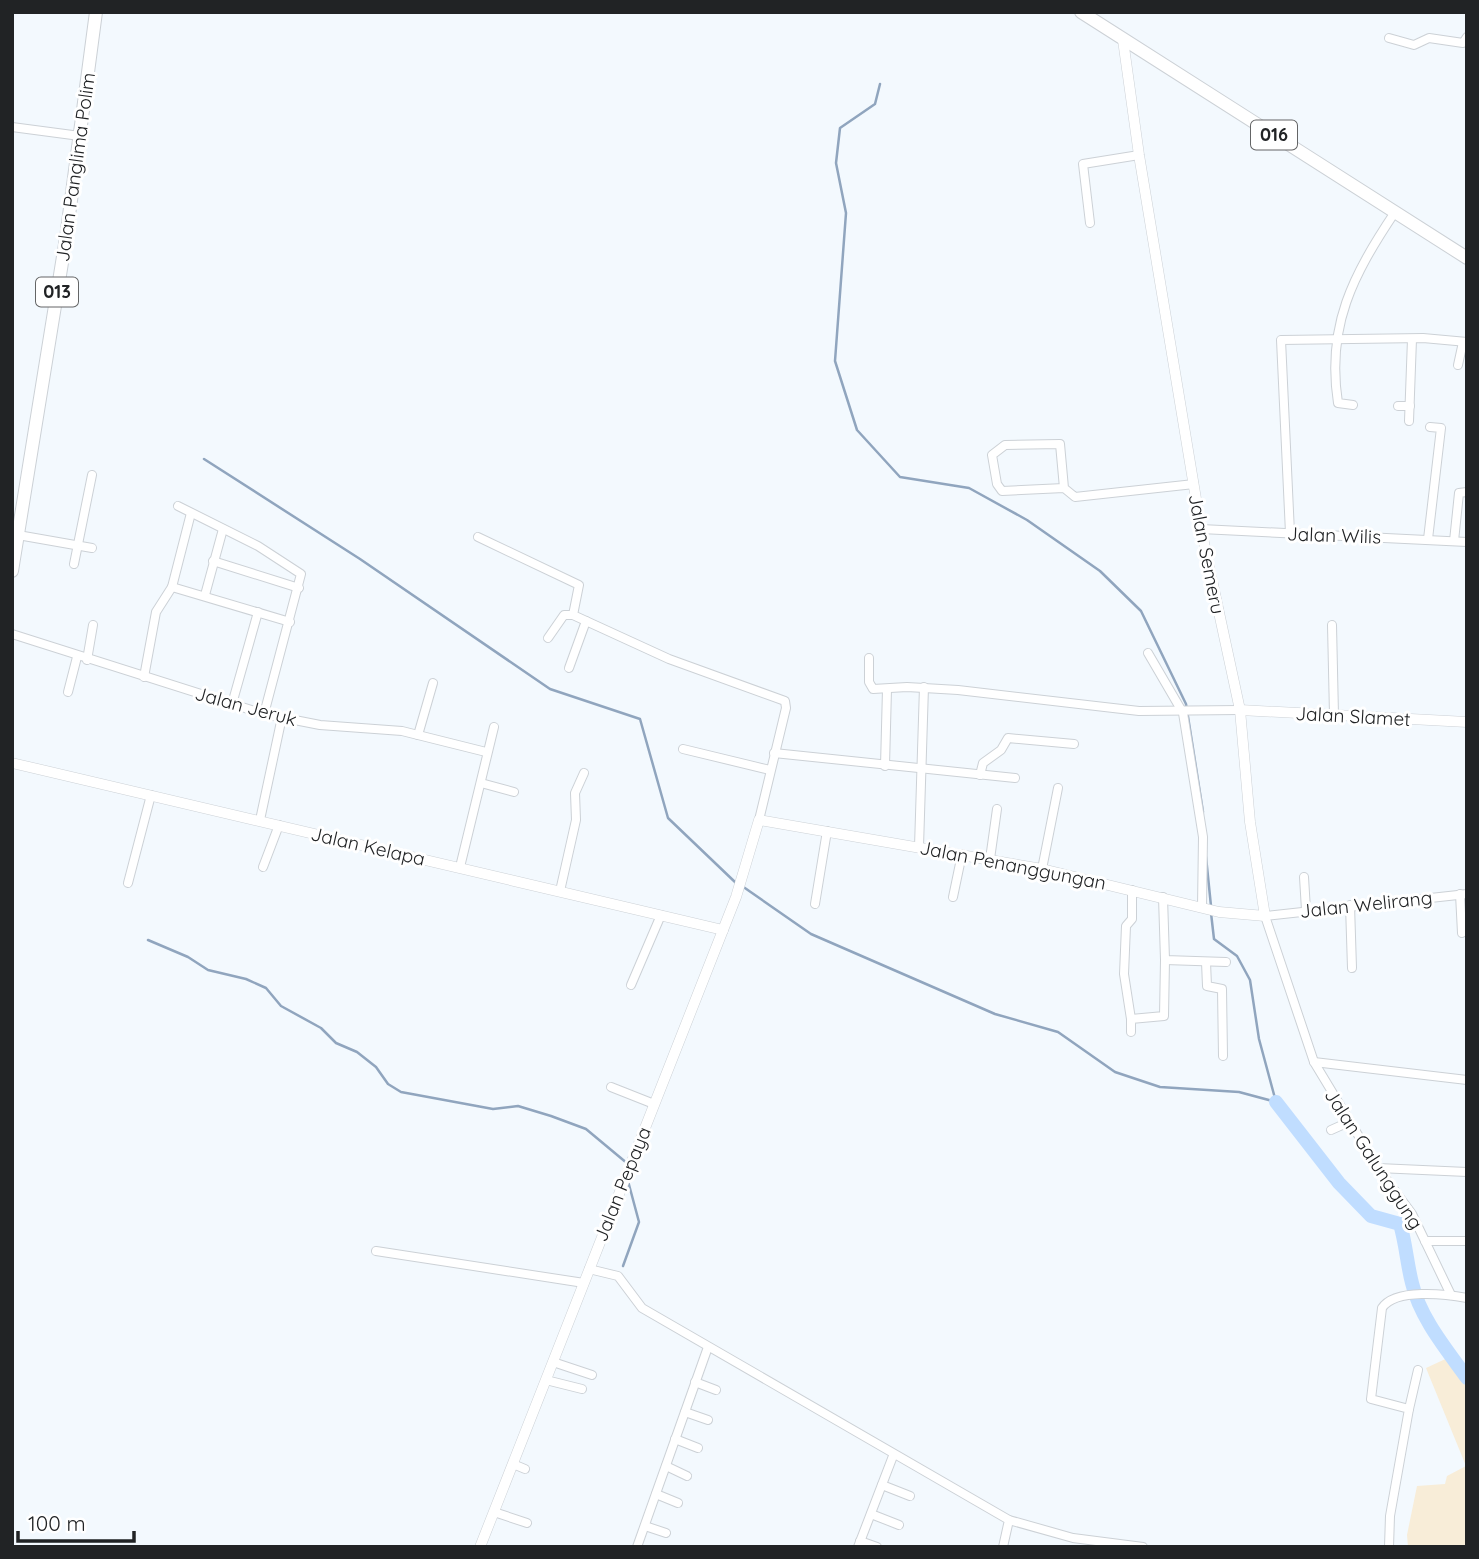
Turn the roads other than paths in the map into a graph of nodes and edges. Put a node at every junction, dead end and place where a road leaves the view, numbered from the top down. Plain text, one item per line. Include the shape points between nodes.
1 (96, 12) edge
2 (1081, 12) edge
3 (1389, 38) dead end
4 (1467, 39) edge
5 (1123, 40) junction
6 (12, 127) edge
7 (80, 136) junction
8 (1139, 155) junction
9 (1395, 212) junction
10 (1090, 223) dead end
11 (1467, 258) edge
12 (1335, 339) junction
13 (1412, 339) junction
14 (1465, 342) edge
15 (1458, 365) dead end
16 (1353, 405) dead end
17 (1398, 405) dead end
18 (1410, 406) junction
19 (1409, 421) dead end
20 (1430, 427) dead end
21 (92, 475) dead end
22 (1194, 484) junction
23 (1064, 488) junction
24 (1467, 492) edge
25 (178, 506) dead end
26 (191, 513) junction
27 (223, 529) junction
28 (1201, 529) junction
29 (1290, 533) junction
30 (18, 535) junction
31 (478, 537) dead end
32 (1428, 539) junction
33 (1454, 541) junction
34 (1467, 542) edge
35 (78, 546) junction
36 (92, 548) dead end
37 (214, 561) junction
38 (74, 564) dead end
39 (12, 571) edge
40 (172, 587) junction
41 (299, 589) junction
42 (205, 595) junction
43 (258, 612) junction
44 (573, 615) junction
45 (586, 621) junction
46 (290, 622) junction
47 (93, 625) dead end
48 (1332, 625) dead end
49 (12, 634) edge
50 (548, 639) dead end
51 (1148, 653) dead end
52 (77, 657) junction
53 (869, 658) dead end
54 (87, 660) junction
55 (569, 668) dead end
56 (144, 677) junction
57 (433, 683) dead end
58 (924, 687) junction
59 (887, 688) junction
60 (68, 692) dead end
61 (232, 704) junction
62 (1240, 710) junction
63 (1187, 712) junction
64 (264, 714) junction
65 (1334, 715) junction
66 (282, 717) junction
67 (1467, 722) edge
68 (494, 727) dead end
69 (418, 735) junction
70 (1074, 744) dead end
71 (683, 748) dead end
72 (486, 752) junction
73 (774, 753) junction
74 (12, 763) edge
75 (885, 766) junction
76 (770, 770) junction
77 (923, 771) junction
78 (584, 773) dead end
79 (981, 775) junction
80 (1015, 778) dead end
81 (481, 783) junction
82 (1058, 788) dead end
83 (514, 792) dead end
84 (151, 795) junction
85 (998, 809) dead end
86 (260, 820) junction
87 (759, 820) junction
88 (279, 825) junction
89 (827, 831) junction
90 (919, 847) junction
91 (962, 854) junction
92 (990, 859) junction
93 (263, 867) dead end
94 (460, 867) junction
95 (1042, 869) junction
96 (1304, 877) dead end
97 (128, 883) dead end
98 (1132, 890) junction
99 (560, 891) junction
100 (1463, 894) edge
101 (953, 897) dead end
102 (1163, 897) junction
103 (815, 904) dead end
104 (1350, 905) junction
105 (1204, 908) junction
106 (1306, 910) junction
107 (661, 915) junction
108 (1265, 916) junction
109 (723, 930) junction
110 (1462, 933) dead end
111 (1165, 960) junction
112 (1206, 962) junction
113 (1226, 962) dead end
114 (1352, 968) dead end
115 (631, 985) dead end
116 (1131, 1019) junction
117 (1130, 1032) dead end
118 (1223, 1056) dead end
119 (1314, 1062) junction
120 (1467, 1080) edge
121 (611, 1087) dead end
122 (654, 1104) junction
123 (1349, 1122) junction
124 (1331, 1130) dead end
125 (1378, 1168) junction
126 (1467, 1172) edge
127 (1425, 1241) junction
128 (1467, 1241) edge
129 (376, 1251) dead end
130 (589, 1269) junction
131 (584, 1283) junction
132 (1451, 1295) junction
133 (1467, 1298) edge
134 (708, 1347) junction
135 (553, 1362) junction
136 (1418, 1370) dead end
137 (592, 1374) dead end
138 (546, 1380) junction
139 (695, 1382) junction
140 (582, 1389) dead end
141 (716, 1391) dead end
142 (1409, 1409) junction
143 (685, 1412) junction
144 (708, 1420) dead end
145 (675, 1439) junction
146 (698, 1448) dead end
147 (893, 1456) junction
148 (513, 1464) junction
149 (666, 1466) junction
150 (525, 1469) dead end
151 (687, 1476) dead end
152 (882, 1485) junction
153 (656, 1494) junction
154 (910, 1496) dead end
155 (678, 1503) dead end
156 (494, 1512) junction
157 (871, 1514) junction
158 (1009, 1520) junction
159 (527, 1523) dead end
160 (899, 1525) dead end
161 (645, 1526) junction
162 (666, 1533) dead end
163 (859, 1544) edge
164 (480, 1547) edge
165 (637, 1547) edge
166 (877, 1547) edge
167 (1003, 1547) edge
168 (1143, 1547) edge
169 (1389, 1547) edge

1 - 7 main road, Jalan Panglima Polim / 013
2 - 5 main road, 016
3 - 4 street via 1414,45 1429,38 1463,43
5 - 8 street, Jalan Semeru
5 - 9 main road, 016
6 - 7 street
7 - 30 main road, Jalan Panglima Polim / 013
8 - 10 street via 1083,164
8 - 22 street, Jalan Semeru
9 - 11 main road, 016
9 - 12 street via 1354,282
12 - 13 street
12 - 16 street via 1338,403
12 - 29 street via 1281,341
13 - 14 street
13 - 18 street
14 - 15 street
17 - 18 street
18 - 19 street
20 - 32 street via 1441,428
21 - 35 street
22 - 23 street via 1075,497
22 - 28 street, Jalan Semeru
23 - 23 street via 1060,444 1005,445 992,455 1002,491
24 - 33 street via 1459,493
25 - 26 street
26 - 27 street
26 - 40 street
27 - 37 street
27 - 41 street via 299,570
28 - 29 street, Jalan Wilis
28 - 62 street, Jalan Semeru
29 - 32 street, Jalan Wilis
30 - 35 street
30 - 39 main road, Jalan Panglima Polim / 013
31 - 44 street via 579,585
32 - 33 street, Jalan Wilis
33 - 34 street, Jalan Wilis
35 - 36 street
35 - 38 street
37 - 41 street
37 - 42 street
40 - 42 street
40 - 56 street via 156,612
41 - 46 street
42 - 43 street
43 - 46 street
43 - 61 street
44 - 45 street
44 - 50 street via 564,615
45 - 55 street
45 - 73 street via 691,668 785,701
46 - 64 street
47 - 54 street
48 - 65 street
49 - 52 street, Jalan Jeruk
51 - 63 street
52 - 54 street, Jalan Jeruk
52 - 60 street
53 - 59 street via 870,687
54 - 56 street, Jalan Jeruk
56 - 61 street, Jalan Jeruk
57 - 69 street
58 - 59 street
58 - 63 street via 1116,709
58 - 77 street
59 - 75 street
61 - 64 street, Jalan Jeruk
62 - 63 street
62 - 65 street, Jalan Slamet
62 - 108 street, Jalan Semeru via 1250,822
63 - 105 street via 1203,837
64 - 66 street, Jalan Jeruk
65 - 67 street, Jalan Slamet
66 - 69 street, Jalan Jeruk
66 - 86 street
68 - 72 street
69 - 72 street, Jalan Jeruk
70 - 79 street via 1008,738 1001,750 983,763
71 - 76 street
72 - 81 street
73 - 75 street
73 - 76 street
74 - 84 street, Jalan Kelapa
75 - 77 street
76 - 87 street
77 - 79 street
77 - 90 street
78 - 99 street via 575,793 576,820
79 - 80 street
81 - 83 street
81 - 94 street
82 - 95 street
84 - 86 street, Jalan Kelapa
84 - 97 street
85 - 92 street
86 - 88 street, Jalan Kelapa
87 - 89 street, Jalan Penanggungan
87 - 109 street, Jalan Pepaya
88 - 93 street
88 - 94 street, Jalan Kelapa
89 - 90 street, Jalan Penanggungan
89 - 103 street
90 - 91 street, Jalan Penanggungan
91 - 92 street, Jalan Penanggungan
91 - 101 street
92 - 95 street, Jalan Penanggungan
94 - 99 street, Jalan Kelapa
95 - 98 street, Jalan Penanggungan
96 - 106 street
98 - 102 street, Jalan Penanggungan
98 - 116 street via 1124,958
99 - 107 street, Jalan Kelapa
100 - 104 street, Jalan Welirang
100 - 110 street
102 - 105 street, Jalan Penanggungan
102 - 111 street
104 - 106 street, Jalan Welirang
104 - 114 street
105 - 108 street, Jalan Penanggungan
106 - 108 street, Jalan Welirang
107 - 109 street, Jalan Kelapa
107 - 115 street
108 - 119 street, Jalan Semeru
109 - 122 street, Jalan Pepaya
111 - 112 street
111 - 116 street via 1164,1016
112 - 113 street
112 - 118 street via 1207,986 1223,990
116 - 117 street
119 - 120 street
119 - 123 street, Jalan Galunggung
121 - 122 street
122 - 130 street, Jalan Pepaya
123 - 124 street
123 - 125 street, Jalan Galunggung
125 - 126 street
125 - 127 street, Jalan Galunggung via 1412,1214
127 - 128 street
127 - 132 street, Jalan Galunggung
129 - 131 street
130 - 131 street, Jalan Pepaya
130 - 134 street via 618,1276 639,1306
131 - 135 street, Jalan Pepaya
132 - 133 street
132 - 142 street via 1423,1294 1387,1302 1371,1399
134 - 139 street
134 - 147 street
135 - 137 street
135 - 138 street, Jalan Pepaya
136 - 142 street
138 - 140 street
138 - 148 street, Jalan Pepaya
139 - 141 street
139 - 143 street
142 - 169 street
143 - 144 street
143 - 145 street
145 - 146 street
145 - 149 street
147 - 152 street
147 - 158 street
148 - 150 street
148 - 156 street, Jalan Pepaya
149 - 151 street
149 - 153 street
152 - 154 street
152 - 157 street
153 - 155 street
153 - 161 street
156 - 159 street
156 - 164 street, Jalan Pepaya
157 - 160 street
157 - 163 street
158 - 167 street
158 - 168 street via 1073,1538
161 - 162 street
161 - 165 street
163 - 166 street

